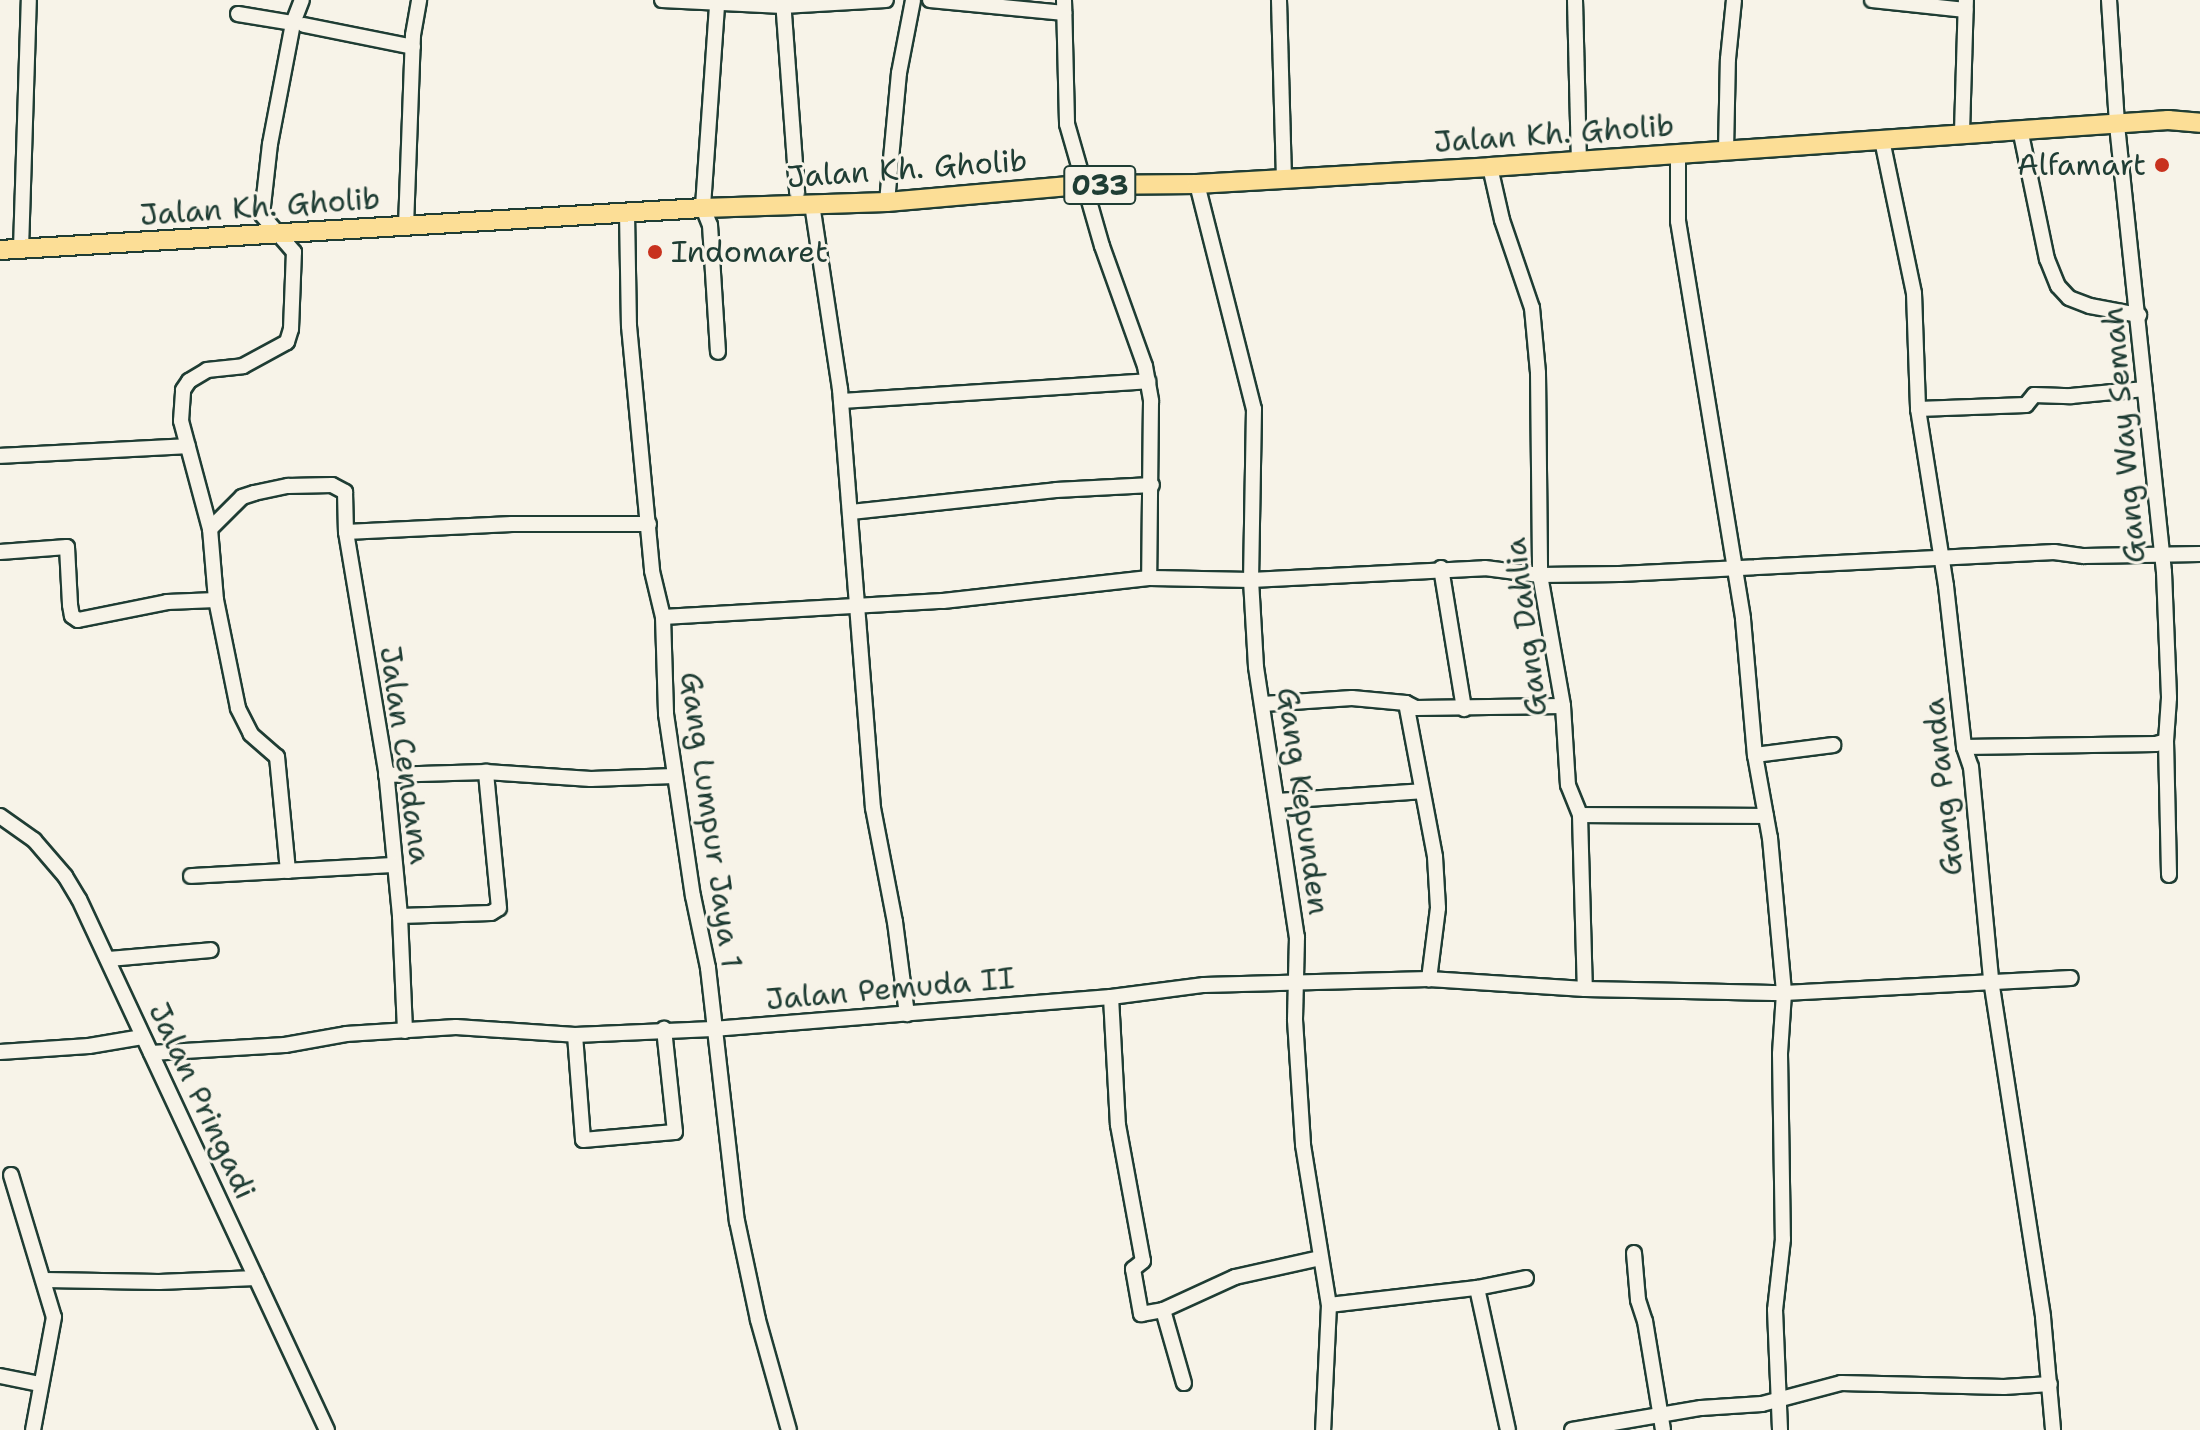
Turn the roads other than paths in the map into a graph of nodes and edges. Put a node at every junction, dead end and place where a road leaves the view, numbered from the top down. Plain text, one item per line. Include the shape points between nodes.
1 (29, 0) edge
2 (302, 0) edge
3 (419, 0) edge
4 (662, 0) edge
5 (886, 0) edge
6 (913, 0) edge
7 (930, 0) edge
8 (1279, 0) edge
9 (1575, 0) edge
10 (1734, 0) edge
11 (1872, 0) edge
12 (2109, 0) edge
13 (783, 3) edge
14 (1965, 5) edge
15 (717, 6) junction
16 (1064, 6) edge
17 (238, 14) dead end
18 (298, 24) junction
19 (413, 47) junction
20 (2200, 123) edge
21 (2117, 125) junction
22 (2020, 129) junction
23 (1962, 132) junction
24 (1882, 140) junction
25 (1726, 151) junction
26 (1678, 154) junction
27 (1579, 161) junction
28 (1490, 167) junction
29 (1284, 178) junction
30 (1197, 184) junction
31 (1083, 185) junction
32 (797, 192) dead end
33 (887, 202) junction
34 (812, 204) junction
35 (703, 208) junction
36 (627, 213) junction
37 (406, 226) junction
38 (277, 234) junction
39 (21, 249) junction
40 (0, 250) edge
41 (2139, 315) junction
42 (718, 352) dead end
43 (1148, 381) junction
44 (2145, 389) junction
45 (841, 401) junction
46 (1918, 409) junction
47 (188, 446) junction
48 (0, 456) edge
49 (1152, 485) junction
50 (851, 512) junction
51 (649, 524) junction
52 (210, 529) junction
53 (346, 532) junction
54 (0, 552) edge
55 (2162, 554) junction
56 (2200, 554) edge
57 (1942, 560) junction
58 (1441, 568) junction
59 (1735, 570) junction
60 (1540, 575) junction
61 (1149, 578) junction
62 (1251, 580) junction
63 (216, 600) junction
64 (857, 605) junction
65 (663, 617) junction
66 (1406, 703) junction
67 (1263, 704) junction
68 (1563, 706) junction
69 (1464, 709) junction
70 (2166, 741) junction
71 (1833, 745) dead end
72 (1964, 747) junction
73 (1755, 755) junction
74 (486, 772) junction
75 (386, 775) junction
76 (674, 776) junction
77 (1422, 791) junction
78 (1277, 801) junction
79 (1580, 815) junction
80 (0, 816) edge
81 (1766, 816) junction
82 (395, 865) junction
83 (288, 871) junction
84 (2169, 875) dead end
85 (191, 876) dead end
86 (400, 916) junction
87 (211, 950) dead end
88 (109, 959) junction
89 (2071, 978) dead end
90 (1429, 979) junction
91 (1991, 980) junction
92 (1298, 984) junction
93 (1585, 989) junction
94 (1784, 993) junction
95 (1111, 997) junction
96 (907, 1014) junction
97 (664, 1029) junction
98 (713, 1029) junction
99 (405, 1031) junction
100 (575, 1035) junction
101 (142, 1037) junction
102 (0, 1052) edge
103 (151, 1053) junction
104 (11, 1175) dead end
105 (1634, 1253) dead end
106 (1321, 1258) junction
107 (256, 1278) junction
108 (1526, 1278) dead end
109 (45, 1280) junction
110 (1477, 1288) junction
111 (1329, 1305) junction
112 (1163, 1310) junction
113 (0, 1376) edge
114 (1184, 1383) dead end
115 (40, 1384) junction
116 (2050, 1384) junction
117 (1781, 1400) junction
118 (1662, 1423) edge
119 (33, 1430) edge
120 (327, 1430) edge
121 (789, 1430) edge
122 (1323, 1430) edge
123 (1508, 1430) edge
124 (1572, 1430) edge
125 (1780, 1430) edge
126 (2053, 1430) edge

1 - 39 street
2 - 18 street
3 - 19 street
4 - 15 street
5 - 13 street
6 - 33 street via 899,73
7 - 16 street
8 - 29 street
9 - 27 street
10 - 25 street
11 - 14 street
12 - 21 street, Gang Way Semah
13 - 15 street
13 - 32 street
14 - 23 street
15 - 35 street
16 - 31 street via 1067,124
17 - 18 street
18 - 19 street
18 - 38 street via 264,179 262,215
19 - 37 street
20 - 21 main road, Jalan Kh. Gholib / 033
21 - 22 main road, Jalan Kh. Gholib / 033
21 - 41 street, Gang Way Semah
22 - 23 main road, Jalan Kh. Gholib / 033
22 - 41 street via 2047,259 2058,286 2069,298 2090,306
23 - 24 main road, Jalan Kh. Gholib / 033
24 - 25 main road, Jalan Kh. Gholib / 033
24 - 46 street, Gang Panda via 1914,293
25 - 26 main road, Jalan Kh. Gholib / 033
26 - 27 main road, Jalan Kh. Gholib / 033
26 - 59 street via 1678,221
27 - 28 main road, Jalan Kh. Gholib / 033
28 - 29 main road, Jalan Kh. Gholib / 033
28 - 60 street, Gang Dahlia via 1532,308 1538,373
29 - 30 main road, Jalan Kh. Gholib / 033
30 - 31 main road, Jalan Kh. Gholib / 033
30 - 62 street, Gang Kepunden via 1254,409
31 - 33 main road, Jalan Kh. Gholib / 033
31 - 43 street
33 - 34 main road, Jalan Kh. Gholib / 033
34 - 35 main road, Jalan Kh. Gholib / 033
34 - 45 street
35 - 36 main road, Jalan Kh. Gholib / 033
35 - 42 street via 710,225
36 - 37 main road, Jalan Kh. Gholib / 033
36 - 51 street, Gang Lumpur Jaya 1 via 629,326
37 - 38 main road, Jalan Kh. Gholib / 033
38 - 39 main road, Jalan Kh. Gholib / 033
38 - 47 street via 294,252 287,342 243,366 207,370 189,381 181,412
39 - 40 main road, Jalan Kh. Gholib / 033
41 - 44 street, Gang Way Semah
43 - 45 street
43 - 49 street
44 - 46 street via 2034,395 2026,405
44 - 55 street, Gang Way Semah
45 - 50 street
46 - 57 street, Gang Panda
47 - 48 street
47 - 52 street
49 - 50 street
49 - 61 street
50 - 64 street
51 - 53 street
51 - 65 street, Gang Lumpur Jaya 1 via 652,571
52 - 53 street, Jalan Cendana via 242,497 254,493 288,486 341,487
52 - 63 street
53 - 75 street, Jalan Cendana
54 - 63 street via 67,547 70,605 78,620 167,602
55 - 56 street
55 - 57 street via 2054,552
55 - 70 street, Gang Way Semah via 2168,641
57 - 59 street via 1835,561
57 - 72 street, Gang Panda
58 - 60 street
58 - 62 street
58 - 69 street
59 - 60 street
59 - 73 street
60 - 68 street, Gang Dahlia
61 - 62 street
61 - 64 street via 982,598
62 - 67 street, Gang Kepunden
63 - 83 street via 238,708 251,734 277,757
64 - 65 street
64 - 96 street via 873,808
65 - 76 street, Gang Lumpur Jaya 1 via 661,657
66 - 67 street via 1352,698
66 - 69 street
66 - 77 street
67 - 78 street, Gang Kepunden
68 - 69 street
68 - 79 street, Gang Dahlia via 1568,785
70 - 72 street
70 - 84 street, Gang Way Semah
71 - 73 street
72 - 91 street, Gang Panda via 1971,767
73 - 81 street
74 - 75 street
74 - 76 street via 591,779
74 - 86 street via 499,908 491,913
75 - 82 street, Jalan Cendana
76 - 98 street, Gang Lumpur Jaya 1 via 708,968
77 - 78 street
77 - 90 street via 1438,908
78 - 92 street, Gang Kepunden via 1297,937
79 - 81 street
79 - 93 street, Gang Dahlia
80 - 88 street, Jalan Pringadi via 34,840 65,876
81 - 94 street
82 - 83 street
82 - 86 street, Jalan Cendana
83 - 85 street
86 - 99 street, Jalan Cendana
87 - 88 street
88 - 101 street, Jalan Pringadi
89 - 91 street, Jalan Pemuda II
90 - 92 street, Jalan Pemuda II
90 - 93 street, Jalan Pemuda II
91 - 94 street, Jalan Pemuda II
91 - 116 street, Gang Panda
92 - 95 street, Jalan Pemuda II via 1204,985
92 - 106 street, Gang Kepunden via 1295,1020 1303,1145
93 - 94 street, Jalan Pemuda II
94 - 117 street via 1783,1239 1775,1310
95 - 96 street, Jalan Pemuda II
95 - 112 street via 1118,1125 1143,1261 1133,1269 1141,1314
96 - 98 street, Jalan Pemuda II
97 - 98 street, Jalan Pemuda II
97 - 100 street, Jalan Pemuda II
97 - 100 street via 675,1132 583,1140
98 - 121 street, Gang Lumpur Jaya 1 via 737,1221
99 - 100 street, Jalan Pemuda II via 456,1027
99 - 103 street, Jalan Pemuda II
101 - 102 street
101 - 103 street, Jalan Pringadi
103 - 107 street, Jalan Pringadi
104 - 109 street
105 - 118 street
106 - 111 street, Gang Kepunden
106 - 112 street via 1235,1277
107 - 109 street
107 - 120 street, Jalan Pringadi
108 - 110 street
109 - 115 street via 54,1317
110 - 111 street
110 - 123 street
111 - 122 street, Gang Kepunden
112 - 114 street
113 - 115 street
115 - 119 street
116 - 117 street via 1841,1383
116 - 126 street, Gang Panda
117 - 118 street
117 - 125 street
118 - 124 street

